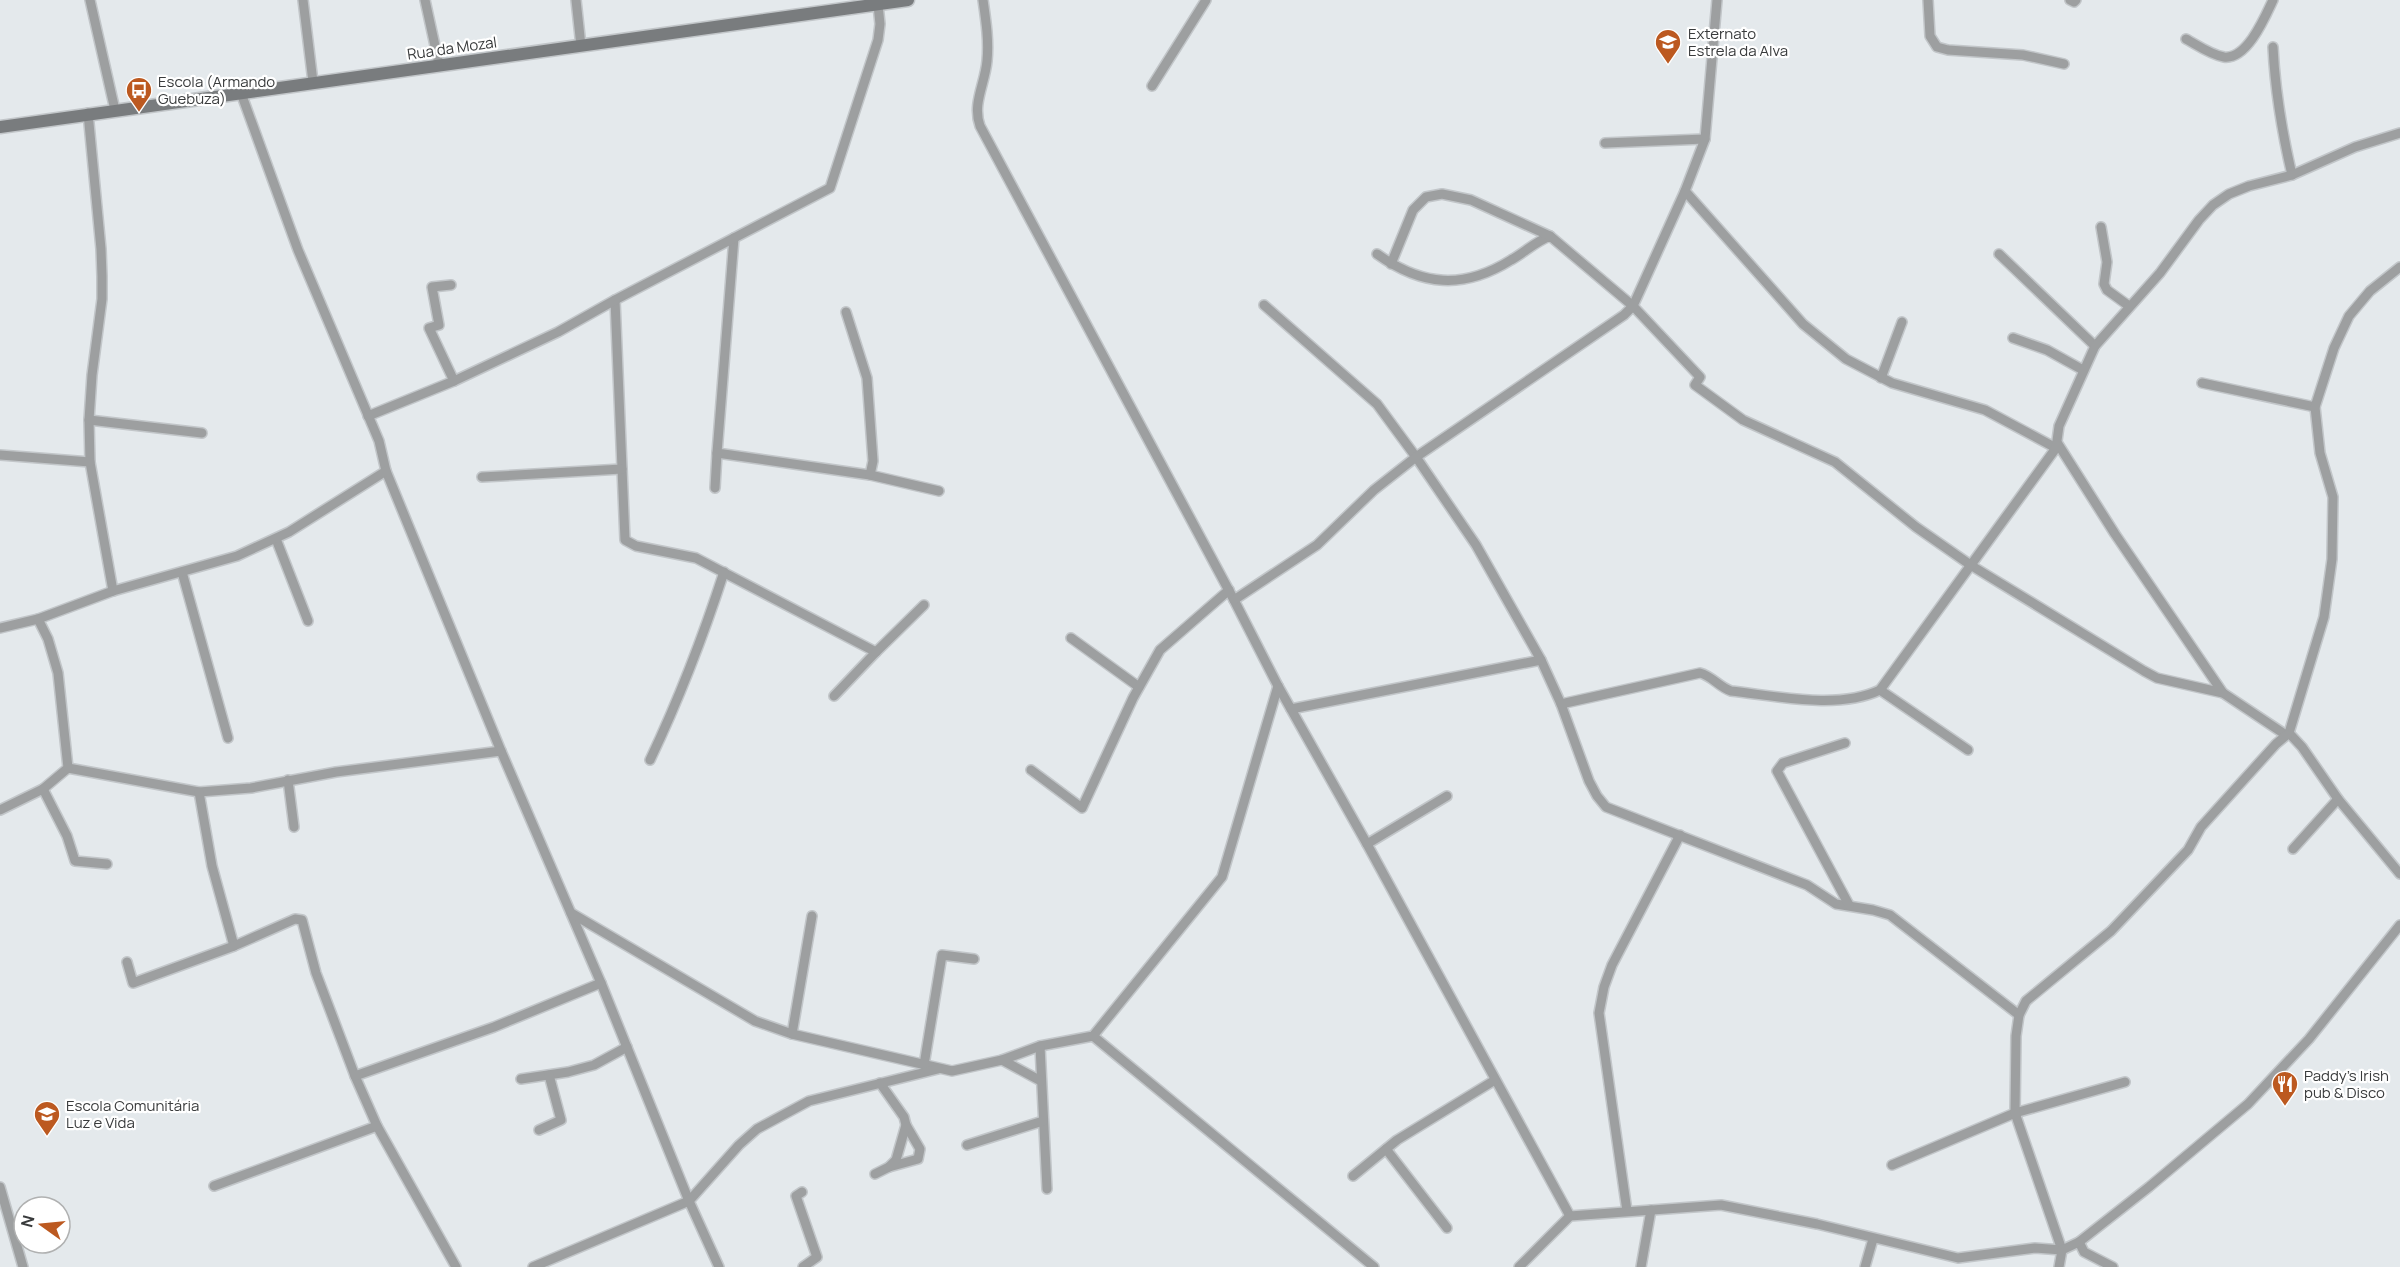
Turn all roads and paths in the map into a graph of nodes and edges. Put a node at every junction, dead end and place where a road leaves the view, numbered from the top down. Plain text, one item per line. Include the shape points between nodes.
1 (90, 0) edge
2 (303, 0) edge
3 (425, 0) edge
4 (576, 0) edge
5 (908, 0) edge
6 (983, 0) edge
7 (1206, 0) edge
8 (1717, 0) edge
9 (1928, 0) edge
10 (2070, 0) edge
11 (2076, 0) edge
12 (2273, 0) edge
13 (860, 4) edge
14 (878, 4) junction
15 (2186, 39) dead end
16 (582, 46) junction
17 (2273, 47) dead end
18 (439, 64) junction
19 (2064, 64) dead end
20 (313, 82) junction
21 (1152, 86) dead end
22 (241, 93) junction
23 (115, 110) junction
24 (88, 113) junction
25 (0, 126) edge
26 (2400, 134) edge
27 (1705, 139) junction
28 (1605, 143) dead end
29 (2292, 175) junction
30 (1685, 191) junction
31 (2101, 226) dead end
32 (1550, 236) junction
33 (734, 238) junction
34 (1377, 254) dead end
35 (1999, 254) dead end
36 (1391, 264) junction
37 (2400, 267) edge
38 (451, 285) dead end
39 (615, 300) junction
40 (1264, 305) dead end
41 (1634, 306) junction
42 (2129, 306) junction
43 (846, 312) dead end
44 (1902, 322) dead end
45 (2013, 338) dead end
46 (2096, 346) junction
47 (2084, 370) junction
48 (1881, 378) junction
49 (454, 381) junction
50 (2202, 383) dead end
51 (2315, 407) junction
52 (368, 416) junction
53 (89, 420) junction
54 (202, 433) dead end
55 (2057, 446) junction
56 (717, 453) junction
57 (0, 455) edge
58 (1416, 457) junction
59 (90, 462) junction
60 (622, 469) junction
61 (386, 471) junction
62 (870, 475) junction
63 (482, 477) dead end
64 (715, 488) dead end
65 (939, 491) dead end
66 (276, 539) junction
67 (1972, 566) junction
68 (182, 572) junction
69 (724, 572) junction
70 (1229, 590) junction
71 (113, 591) junction
72 (1234, 600) junction
73 (924, 605) dead end
74 (38, 619) junction
75 (308, 621) dead end
76 (0, 628) edge
77 (1071, 638) dead end
78 (876, 652) junction
79 (1541, 660) junction
80 (1278, 686) junction
81 (1139, 687) junction
82 (1880, 690) junction
83 (2223, 693) junction
84 (834, 696) dead end
85 (1562, 704) junction
86 (1291, 710) junction
87 (2288, 734) junction
88 (228, 738) dead end
89 (1845, 743) dead end
90 (1968, 750) dead end
91 (501, 751) junction
92 (650, 760) dead end
93 (68, 768) junction
94 (1031, 770) dead end
95 (288, 780) junction
96 (43, 789) junction
97 (200, 792) junction
98 (1447, 796) dead end
99 (2338, 798) junction
100 (0, 810) edge
101 (294, 827) dead end
102 (1680, 835) junction
103 (1368, 844) junction
104 (2294, 849) dead end
105 (106, 864) dead end
106 (2400, 874) edge
107 (1849, 905) junction
108 (571, 913) junction
109 (812, 916) dead end
110 (2400, 925) edge
111 (234, 946) junction
112 (974, 959) dead end
113 (127, 962) dead end
114 (602, 983) junction
115 (2019, 1015) junction
116 (792, 1034) junction
117 (1094, 1036) junction
118 (1040, 1046) junction
119 (627, 1047) junction
120 (1002, 1060) junction
121 (924, 1065) junction
122 (940, 1069) junction
123 (549, 1074) junction
124 (355, 1076) junction
125 (521, 1079) dead end
126 (1495, 1080) junction
127 (1041, 1081) junction
128 (2125, 1082) dead end
129 (880, 1083) junction
130 (2015, 1113) junction
131 (1043, 1121) junction
132 (906, 1125) junction
133 (376, 1126) junction
134 (539, 1130) dead end
135 (967, 1145) dead end
136 (1386, 1149) junction
137 (1892, 1165) dead end
138 (889, 1167) junction
139 (874, 1174) dead end
140 (1353, 1176) dead end
141 (0, 1186) edge
142 (214, 1186) dead end
143 (1047, 1189) dead end
144 (802, 1192) dead end
145 (689, 1201) junction
146 (1651, 1210) junction
147 (1627, 1211) junction
148 (1570, 1216) junction
149 (1447, 1228) dead end
150 (1873, 1239) junction
151 (2079, 1242) junction
152 (2062, 1250) junction
153 (544, 1265) edge
154 (23, 1267) edge
155 (456, 1267) edge
156 (533, 1267) edge
157 (719, 1267) edge
158 (803, 1267) edge
159 (1374, 1267) edge
160 (1519, 1267) edge
161 (1641, 1267) edge
162 (1865, 1267) edge
163 (2059, 1267) edge
164 (2113, 1267) edge

1 - 23 street
2 - 20 street
3 - 18 street
4 - 16 street
5 - 14 main road, Rua da Mozal
6 - 70 street via 988,40 987,64 975,114 980,126
7 - 21 street
8 - 27 street
9 - 19 street via 1930,36 1937,47 2023,55
10 - 11 street
12 - 15 street via 2256,34 2239,54 2218,56
13 - 14 main road, Rua da Mozal
13 - 16 main road, Rua da Mozal
14 - 33 street via 878,40 830,188
16 - 18 main road, Rua da Mozal
17 - 29 street via 2274,78
18 - 20 main road, Rua da Mozal
20 - 22 main road, Rua da Mozal
22 - 23 main road, Rua da Mozal
22 - 52 street via 298,250
23 - 24 main road, Rua da Mozal
24 - 25 main road, Rua da Mozal
24 - 53 street via 102,276
26 - 29 street via 2355,147
27 - 28 street
27 - 30 street
29 - 42 street via 2249,186 2213,205
30 - 41 street
30 - 48 street via 1803,324 1846,359
31 - 42 street via 2107,262 2104,284
32 - 36 street via 1488,272 1456,281 1422,278
32 - 36 street via 1471,200 1442,194 1426,197 1413,210
32 - 41 street
33 - 39 street
33 - 56 street
34 - 36 street
35 - 46 street
37 - 51 street via 2370,291 2349,316 2330,358
38 - 49 street via 432,287 439,324 429,328
39 - 49 street
39 - 60 street
40 - 58 street via 1377,404
41 - 58 street
41 - 67 street via 1700,377 1695,385 1743,420 1835,462
42 - 46 street
43 - 62 street via 867,378 873,461
44 - 48 street
45 - 47 street via 2047,350
46 - 47 street
47 - 55 street via 2059,426
48 - 55 street via 1985,410
49 - 52 street
50 - 51 street
51 - 87 street via 2320,453 2333,497 2332,559 2324,617
52 - 61 street
53 - 54 street
53 - 59 street
55 - 67 street
55 - 83 street
56 - 62 street
56 - 64 street
57 - 59 street
58 - 72 street via 1374,490 1317,545
58 - 79 street via 1476,545
59 - 71 street
60 - 63 street
60 - 69 street via 625,540 636,546 696,558
61 - 66 street
61 - 91 street
62 - 65 street
66 - 68 street via 237,556
66 - 75 street
67 - 82 street
67 - 83 street via 2157,678
68 - 71 street
68 - 88 street
69 - 78 street
69 - 92 street via 701,642
70 - 72 street
70 - 81 street via 1164,646
71 - 74 street
72 - 80 street
73 - 78 street
74 - 76 street
74 - 93 street via 58,673
77 - 81 street
78 - 84 street
79 - 85 street
79 - 86 street
80 - 86 street
80 - 117 street via 1222,877
81 - 94 street via 1082,808
82 - 85 street via 1855,699 1827,700 1731,691 1700,673
82 - 90 street
83 - 87 street
85 - 102 street via 1589,781 1606,807
86 - 103 street
87 - 99 street via 2302,747
87 - 115 street via 2201,827 2188,850 2111,931 2026,1001
89 - 107 street via 1783,763 1776,771
91 - 95 street
91 - 108 street
93 - 96 street
93 - 97 street
95 - 97 street
95 - 101 street
96 - 100 street
96 - 105 street via 75,861
97 - 111 street via 212,866
98 - 103 street
99 - 104 street
99 - 106 street
102 - 107 street via 1807,885 1836,904
102 - 147 street via 1612,965 1599,1006
103 - 126 street
107 - 115 street via 1890,915
108 - 114 street
108 - 116 street via 755,1021
109 - 116 street
110 - 151 street via 2309,1040 2248,1104
111 - 113 street via 133,983
111 - 124 street via 295,919 302,920 316,973
112 - 121 street via 942,955
114 - 119 street
114 - 124 street via 494,1027
115 - 130 street
116 - 121 street
117 - 118 street
117 - 159 street
118 - 120 street
118 - 127 street
119 - 123 street via 594,1065
119 - 145 street
120 - 122 street via 964,1070
120 - 127 street
121 - 122 street
122 - 129 street
123 - 125 street
123 - 134 street via 561,1120
124 - 133 street
126 - 136 street
126 - 148 street
127 - 131 street
128 - 130 street
129 - 132 street
129 - 145 street via 809,1101 757,1129
130 - 137 street
130 - 152 street
131 - 135 street
131 - 143 street
132 - 138 street via 896,1160
132 - 138 street via 920,1149 918,1159
133 - 142 street
133 - 155 street
136 - 140 street
136 - 149 street
138 - 139 street
141 - 154 street
144 - 158 street via 796,1196 817,1257
145 - 153 street
145 - 157 street
146 - 147 street
146 - 150 street via 1721,1205
146 - 161 street
147 - 148 street
148 - 160 street
150 - 152 street via 1958,1258 2035,1248
150 - 162 street
151 - 152 street
151 - 164 street via 2084,1252
152 - 163 street
153 - 156 street

